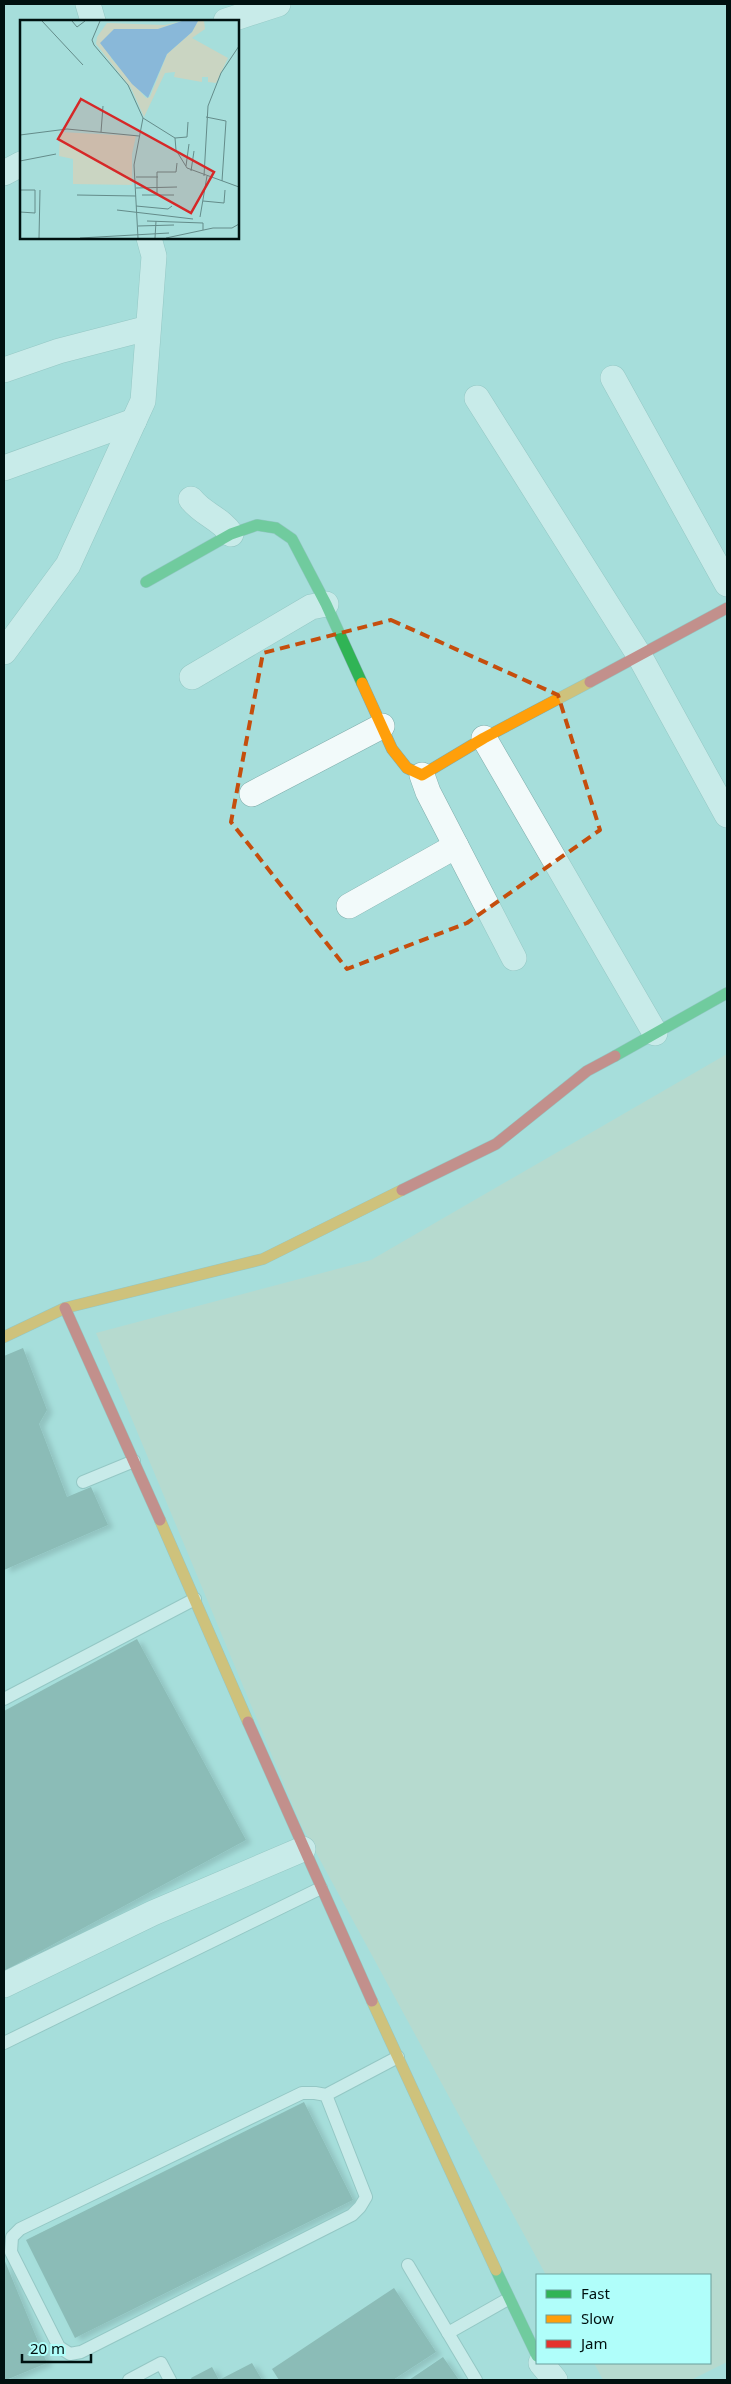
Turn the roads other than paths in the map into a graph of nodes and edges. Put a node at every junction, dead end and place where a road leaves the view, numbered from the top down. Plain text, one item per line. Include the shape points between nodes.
1 (88, 4) edge
2 (278, 4) edge
3 (93, 20) edge
4 (229, 20) edge
5 (20, 165) edge
6 (4, 173) edge
7 (149, 239) edge
8 (148, 328) junction
9 (4, 370) edge
10 (613, 378) dead end
11 (477, 398) dead end
12 (134, 421) junction
13 (4, 468) edge
14 (191, 499) dead end
15 (231, 534) junction
16 (146, 582) dead end
17 (727, 584) edge
18 (326, 604) junction
19 (727, 608) edge
20 (4, 652) edge
21 (639, 655) junction
22 (192, 677) dead end
23 (382, 726) junction
24 (484, 738) junction
25 (422, 775) junction
26 (252, 794) dead end
27 (727, 815) edge
28 (456, 846) junction
29 (349, 906) dead end
30 (514, 958) dead end
31 (727, 993) edge
32 (655, 1033) junction
33 (65, 1308) junction
34 (4, 1337) edge
35 (134, 1461) junction
36 (83, 1482) dead end
37 (195, 1599) junction
38 (4, 1699) edge
39 (303, 1849) junction
40 (321, 1888) junction
41 (4, 1985) edge
42 (4, 2043) edge
43 (398, 2057) junction
44 (326, 2095) junction
45 (408, 2266) dead end
46 (508, 2299) junction
47 (448, 2333) junction
48 (536, 2354) edge
49 (542, 2364) edge
50 (129, 2380) edge
51 (170, 2380) edge
52 (476, 2380) edge
53 (555, 2380) edge

1 - 3 street
2 - 4 street
5 - 6 street
7 - 8 street via 154,256
8 - 9 street via 59,351
8 - 12 street via 143,401
10 - 17 street
11 - 21 street
12 - 13 street
12 - 20 street via 68,564
14 - 15 street via 198,509 228,528
15 - 16 street
15 - 18 street via 257,524 276,528 292,540
18 - 22 street via 311,607
18 - 23 street
19 - 21 street
21 - 24 street
21 - 27 street
23 - 25 street via 392,749 406,768
23 - 26 street
24 - 25 street
24 - 32 street
25 - 28 street
28 - 29 street
28 - 30 street
31 - 32 street
32 - 33 street via 587,1071 496,1144 263,1260
33 - 34 street
33 - 35 street
35 - 36 lane
35 - 37 street
37 - 38 lane
37 - 39 street
39 - 40 street
39 - 41 street via 153,1913
40 - 42 lane
40 - 43 street
43 - 44 lane
43 - 46 street
44 - 44 lane via 302,2093 20,2229 12,2236 11,2252 58,2347 70,2354 81,2352 352,2215 366,2197
45 - 47 lane
46 - 47 lane
46 - 48 street
47 - 52 lane
49 - 53 street
50 - 51 lane via 160,2363

